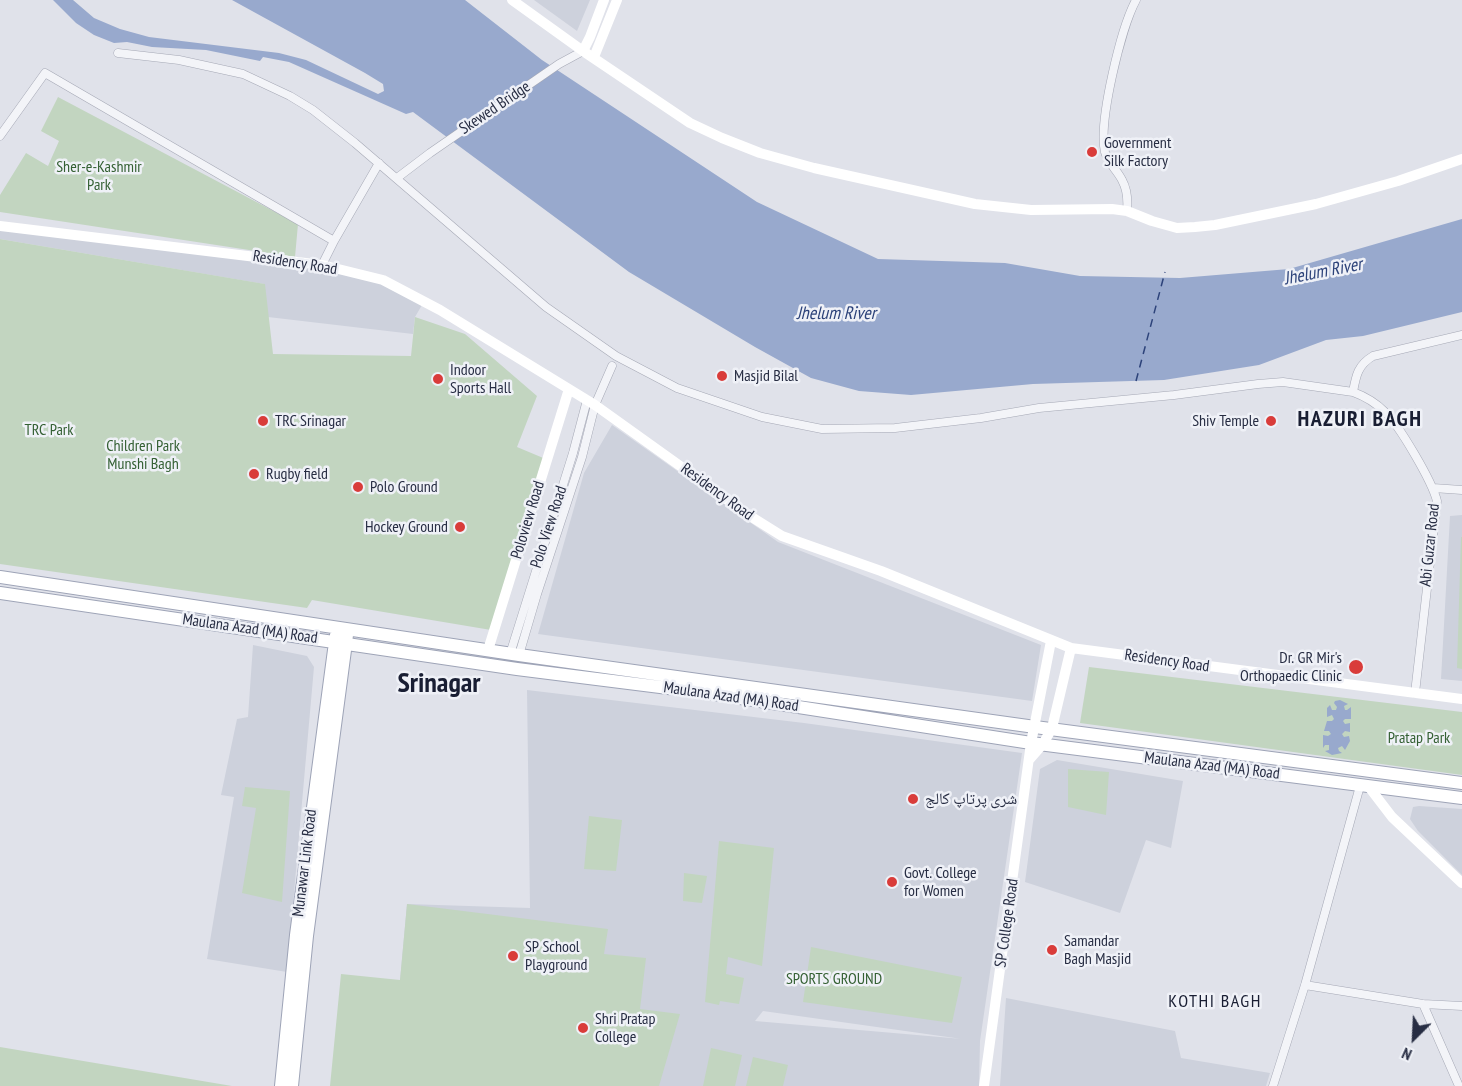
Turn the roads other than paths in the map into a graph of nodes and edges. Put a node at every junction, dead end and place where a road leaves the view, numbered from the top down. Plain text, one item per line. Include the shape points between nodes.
1 (512, 0) edge
2 (604, 0) edge
3 (617, 0) edge
4 (1136, 0) edge
5 (582, 51) junction
6 (118, 53) dead end
7 (594, 57) junction
8 (0, 136) edge
9 (1462, 159) edge
10 (379, 163) junction
11 (397, 178) junction
12 (1127, 211) junction
13 (0, 226) edge
14 (334, 241) junction
15 (322, 264) junction
16 (1462, 335) edge
17 (614, 361) junction
18 (569, 389) junction
19 (1353, 392) junction
20 (591, 403) junction
21 (1433, 489) junction
22 (1462, 490) edge
23 (0, 577) edge
24 (0, 593) edge
25 (342, 627) junction
26 (1051, 641) junction
27 (340, 642) junction
28 (1071, 648) junction
29 (488, 650) junction
30 (515, 654) junction
31 (1415, 693) junction
32 (1462, 699) edge
33 (1035, 727) junction
34 (1052, 728) junction
35 (1037, 744) junction
36 (1462, 783) edge
37 (1365, 786) junction
38 (1462, 798) edge
39 (1462, 884) edge
40 (1305, 986) junction
41 (1423, 1004) junction
42 (1462, 1006) edge
43 (281, 1086) edge
44 (292, 1086) edge
45 (984, 1086) edge
46 (1273, 1086) edge
47 (1459, 1086) edge

1 - 5 main road
2 - 5 main road
3 - 7 main road
4 - 12 street via 1121,44 1104,132 1106,156 1125,188
5 - 7 main road
5 - 11 street, Skewed Bridge
6 - 10 street via 179,60 243,74 313,110
7 - 12 main road via 690,123 771,156 975,204 1031,210
8 - 14 street via 45,73
9 - 12 main road via 1316,204 1215,225 1177,228
10 - 11 street
10 - 14 street
11 - 17 street
13 - 15 main road, Residency Road
14 - 15 street
15 - 18 main road, Residency Road via 383,280
16 - 19 street via 1373,356 1361,363
17 - 19 street via 723,405 822,429 895,428 1283,382
17 - 20 street, Polo View Road
18 - 20 main road, Residency Road
18 - 29 main road, Poloview Road
19 - 21 street, Abi Guzar Road via 1385,411
20 - 26 main road, Residency Road via 782,536 881,571
20 - 30 street, Polo View Road
21 - 22 street
21 - 31 street, Abi Guzar Road via 1437,501
23 - 25 main road, Maulana Azad (MA) Road
24 - 27 main road, Maulana Azad (MA) Road
25 - 27 main road
25 - 29 main road, Maulana Azad (MA) Road
26 - 28 main road, Residency Road
26 - 33 main road
27 - 35 main road, Maulana Azad (MA) Road
27 - 43 main road, Munawar Link Road via 296,935
27 - 44 main road, Munawar Link Road
28 - 31 main road, Residency Road
28 - 34 main road, SP College Road
29 - 30 main road, Maulana Azad (MA) Road
30 - 33 main road, Maulana Azad (MA) Road
31 - 32 main road, Residency Road
33 - 34 main road, Maulana Azad (MA) Road
33 - 35 main road
34 - 35 main road, SP College Road
34 - 36 main road, Maulana Azad (MA) Road
35 - 37 main road, Maulana Azad (MA) Road
35 - 45 main road, SP College Road via 1029,760
37 - 38 main road, Maulana Azad (MA) Road
37 - 39 main road
37 - 40 street
40 - 41 street
40 - 46 street
41 - 42 street
41 - 47 street

